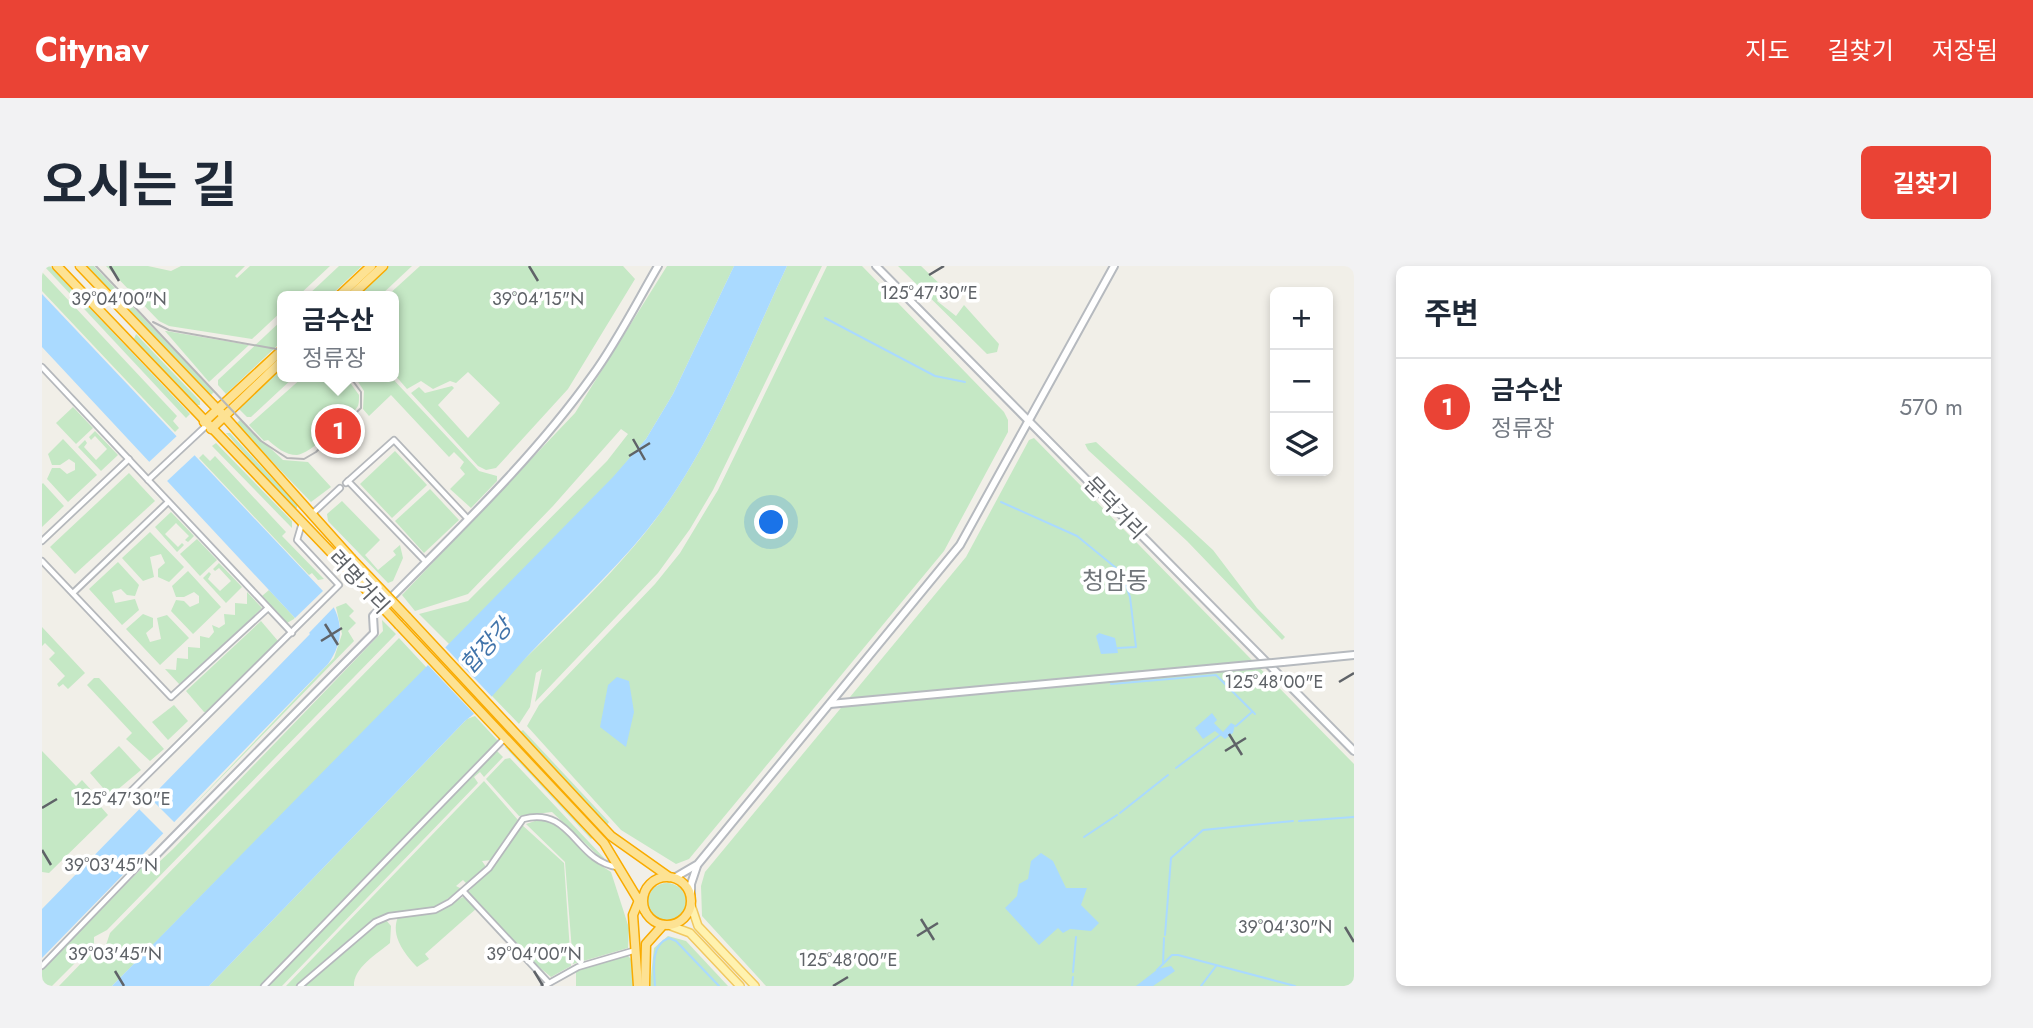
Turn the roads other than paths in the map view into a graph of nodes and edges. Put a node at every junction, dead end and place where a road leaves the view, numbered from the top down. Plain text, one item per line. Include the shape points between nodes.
1 (57, 266) edge
2 (80, 266) edge
3 (371, 266) edge
4 (383, 266) edge
5 (658, 266) edge
6 (876, 266) edge
7 (1114, 266) edge
8 (344, 291) edge
9 (356, 291) edge
10 (277, 355) edge
11 (277, 365) edge
12 (42, 367) edge
13 (221, 413) junction
14 (1029, 420) junction
15 (207, 426) junction
16 (129, 459) junction
17 (148, 480) junction
18 (340, 488) dead end
19 (168, 502) junction
20 (311, 514) junction
21 (468, 519) junction
22 (302, 522) junction
23 (42, 541) edge
24 (42, 561) edge
25 (426, 562) junction
26 (73, 593) junction
27 (268, 608) junction
28 (292, 633) junction
29 (1354, 655) edge
30 (830, 704) junction
31 (504, 735) junction
32 (1354, 751) edge
33 (131, 791) dead end
34 (154, 857) joint
35 (698, 864) junction
36 (621, 868) junction
37 (671, 878) junction
38 (648, 887) junction
39 (464, 891) junction
40 (639, 900) junction
41 (691, 901) junction
42 (645, 911) junction
43 (667, 926) junction
44 (636, 950) junction
45 (42, 966) edge
46 (546, 984) edge
47 (264, 986) edge
48 (300, 986) edge
49 (638, 986) edge
50 (645, 986) edge
51 (740, 986) edge
52 (755, 986) edge

1 - 15 highway, 려명거리
2 - 13 highway, 려명거리
3 - 8 highway
4 - 9 highway
5 - 21 street via 579,393
6 - 14 street, 문덕거리
7 - 14 street
10 - 13 highway
11 - 13 highway
12 - 16 street
13 - 15 highway
13 - 20 highway, 려명거리
14 - 30 street via 960,545
14 - 32 street, 문덕거리
15 - 17 street
15 - 22 highway, 려명거리
16 - 17 street
16 - 23 street
17 - 19 street
18 - 20 street
19 - 26 street
19 - 27 street
20 - 37 highway, 려명거리, bridge via 611,836
21 - 25 street
21 - 25 street via 394,440 347,482
22 - 28 street via 297,540 339,585
22 - 31 highway, 려명거리, bridge
24 - 26 street
25 - 34 street via 373,616 374,633
26 - 27 street via 171,697
27 - 28 street
28 - 33 street
29 - 30 street, bridge
30 - 35 street
31 - 36 highway, 려명거리 via 604,843
31 - 47 street
34 - 45 street via 145,860
35 - 37 street
35 - 41 street
36 - 39 street via 597,860 555,819 540,816 520,821 489,868
36 - 40 highway, 려명거리
37 - 38 highway via 661,878
37 - 41 highway via 685,885
38 - 40 highway
38 - 42 highway
39 - 46 street
39 - 48 street via 435,910 374,922
40 - 42 highway, 려명거리
40 - 44 highway via 633,915
41 - 43 highway via 684,919
41 - 52 main road via 698,926
42 - 43 highway via 649,918
43 - 50 highway via 649,937 644,948
43 - 51 main road via 690,933
44 - 46 street via 578,967
44 - 49 highway

